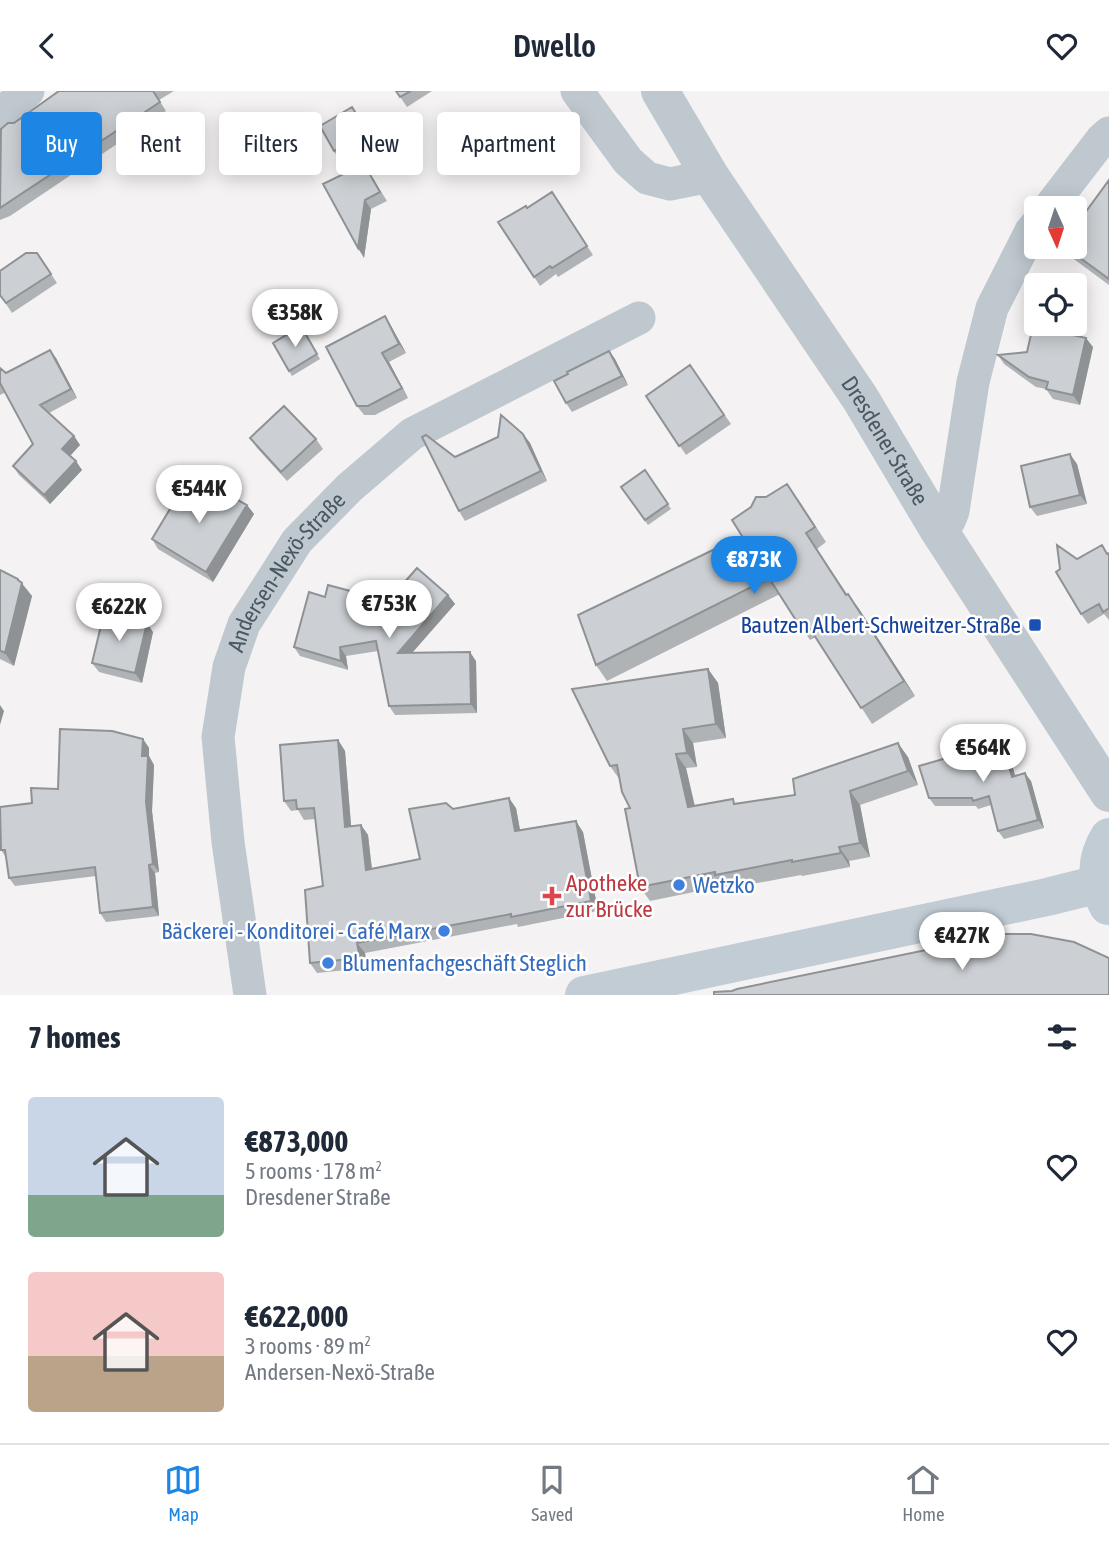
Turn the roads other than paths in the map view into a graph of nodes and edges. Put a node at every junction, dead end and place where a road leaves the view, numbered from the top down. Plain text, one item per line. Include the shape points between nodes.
1 (28, 91) edge
2 (577, 91) edge
3 (660, 91) edge
4 (0, 114) edge
5 (1109, 133) edge
6 (710, 176) junction
7 (1058, 196) edge
8 (1024, 245) edge
9 (639, 318) dead end
10 (938, 529) junction
11 (1109, 793) edge
12 (1109, 837) edge
13 (1104, 896) edge
14 (644, 989) edge
15 (250, 995) edge
16 (584, 995) edge

1 - 4 street
2 - 6 street via 628,161 647,178 670,184
3 - 6 street, Dresdener Straße
5 - 7 street
6 - 10 street, Dresdener Straße via 860,398
8 - 10 street via 992,308 973,382 953,511
9 - 15 street, Andersen-Nexö-Straße via 412,434 297,541 244,624 229,667 218,737
10 - 11 street, Dresdener Straße
12 - 13 main road via 1098,865
13 - 14 main road via 1047,897
14 - 16 main road

